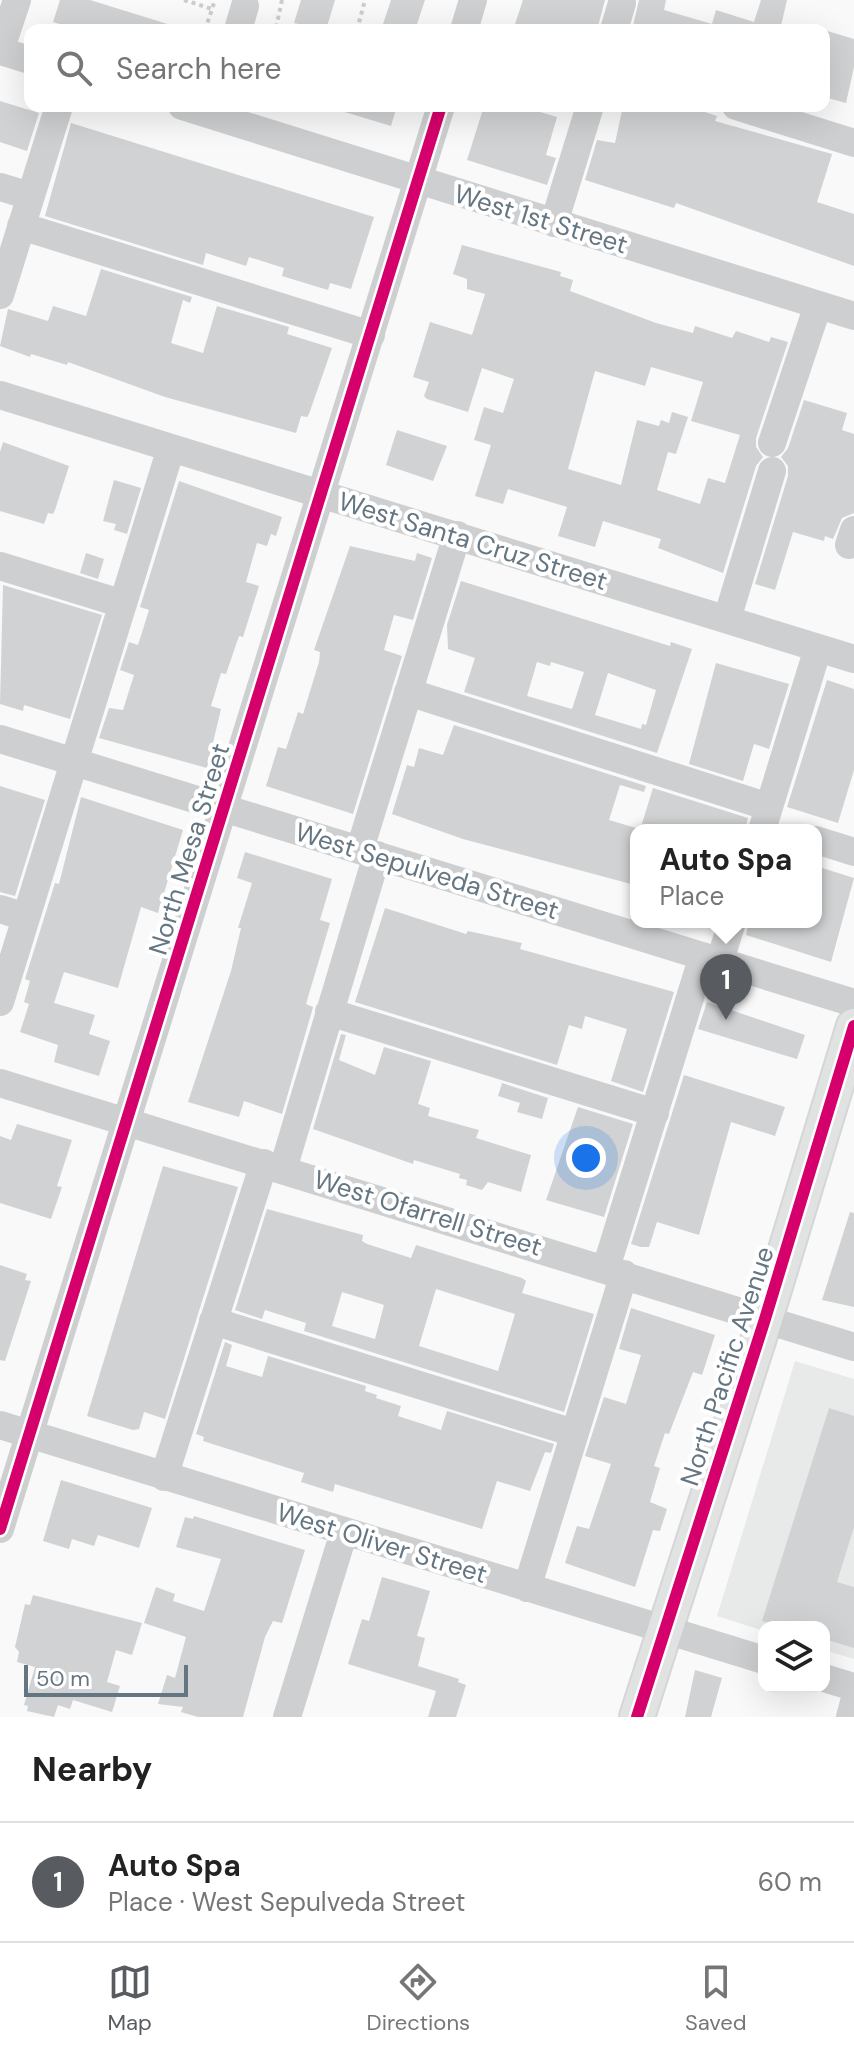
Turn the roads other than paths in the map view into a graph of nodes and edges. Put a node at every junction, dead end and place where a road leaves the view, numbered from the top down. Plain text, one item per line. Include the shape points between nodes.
1 (17, 0) edge
2 (473, 0) edge
3 (622, 3) dead end
4 (466, 24) edge
5 (616, 24) edge
6 (0, 51) edge
7 (24, 58) edge
8 (57, 112) edge
9 (219, 112) edge
10 (439, 112) edge
11 (588, 112) edge
12 (755, 112) edge
13 (854, 143) edge
14 (419, 181) junction
15 (0, 187) edge
16 (30, 196) junction
17 (554, 223) junction
18 (21, 226) junction
19 (0, 295) edge
20 (818, 305) junction
21 (854, 316) edge
22 (371, 335) junction
23 (0, 395) edge
24 (772, 443) dead end
25 (171, 448) junction
26 (772, 471) dead end
27 (322, 494) junction
28 (457, 535) junction
29 (0, 566) edge
30 (123, 604) junction
31 (727, 619) junction
32 (818, 648) junction
33 (854, 659) edge
34 (408, 692) junction
35 (0, 739) edge
36 (75, 762) junction
37 (224, 809) junction
38 (770, 822) edge
39 (822, 842) edge
40 (368, 852) junction
41 (854, 852) edge
42 (13, 913) edge
43 (728, 928) edge
44 (711, 958) junction
45 (0, 1002) edge
46 (854, 1003) edge
47 (329, 1012) junction
48 (854, 1026) edge
49 (0, 1083) edge
50 (655, 1113) junction
51 (129, 1122) junction
52 (274, 1166) junction
53 (615, 1271) junction
54 (765, 1319) junction
55 (213, 1321) junction
56 (854, 1347) edge
57 (0, 1425) edge
58 (574, 1433) junction
59 (31, 1435) junction
60 (164, 1477) junction
61 (0, 1529) edge
62 (344, 1532) junction
63 (527, 1588) junction
64 (666, 1631) junction
65 (758, 1658) edge
66 (830, 1680) edge
67 (854, 1687) edge
68 (854, 1702) edge
69 (287, 1717) edge
70 (637, 1717) edge
71 (850, 1717) edge

1 - 6 street
2 - 4 street
3 - 5 street
6 - 7 street
8 - 16 street
9 - 14 street, West 1st Street
10 - 14 street, North Mesa Street
11 - 17 street
12 - 13 street
14 - 17 street, West 1st Street
14 - 22 street, North Mesa Street
15 - 16 street
16 - 18 street
17 - 20 street, West 1st Street
18 - 19 street
18 - 22 street
20 - 21 street, West 1st Street
20 - 24 street
22 - 27 street, North Mesa Street
23 - 25 street, West Santa Cruz Street
25 - 27 street, West Santa Cruz Street
25 - 30 street
26 - 31 street
27 - 28 street, West Santa Cruz Street
27 - 37 street, North Mesa Street
28 - 31 street, West Santa Cruz Street
28 - 34 street
29 - 30 street
30 - 36 street
31 - 32 street, West Santa Cruz Street
32 - 33 street, West Santa Cruz Street
32 - 38 street
34 - 38 street
34 - 40 street
35 - 36 street, West Sepulveda Street
36 - 37 street, West Sepulveda Street
36 - 42 street
37 - 40 street, West Sepulveda Street
37 - 51 street, North Mesa Street
39 - 41 street
40 - 44 street, West Sepulveda Street
40 - 47 street
42 - 45 street
43 - 44 street
44 - 46 street, West Sepulveda Street
44 - 50 street
47 - 50 street
47 - 52 street
48 - 54 main road, North Pacific Avenue
49 - 51 street, West Ofarrell Street
50 - 53 street
51 - 52 street, West Ofarrell Street
51 - 59 street, North Mesa Street
52 - 53 street, West Ofarrell Street
52 - 55 street
53 - 54 street, West Ofarrell Street
53 - 58 street
54 - 56 street, West Ofarrell Street
54 - 64 main road, North Pacific Avenue
55 - 58 street
55 - 60 street
57 - 59 street, West Oliver Street
58 - 63 street
59 - 60 street, West Oliver Street
59 - 61 street, North Mesa Street
60 - 62 street, West Oliver Street
62 - 63 street, West Oliver Street
62 - 69 street
63 - 64 street, West Oliver Street
64 - 65 street, West Oliver Street
64 - 70 main road, North Pacific Avenue
66 - 67 street
68 - 71 street

